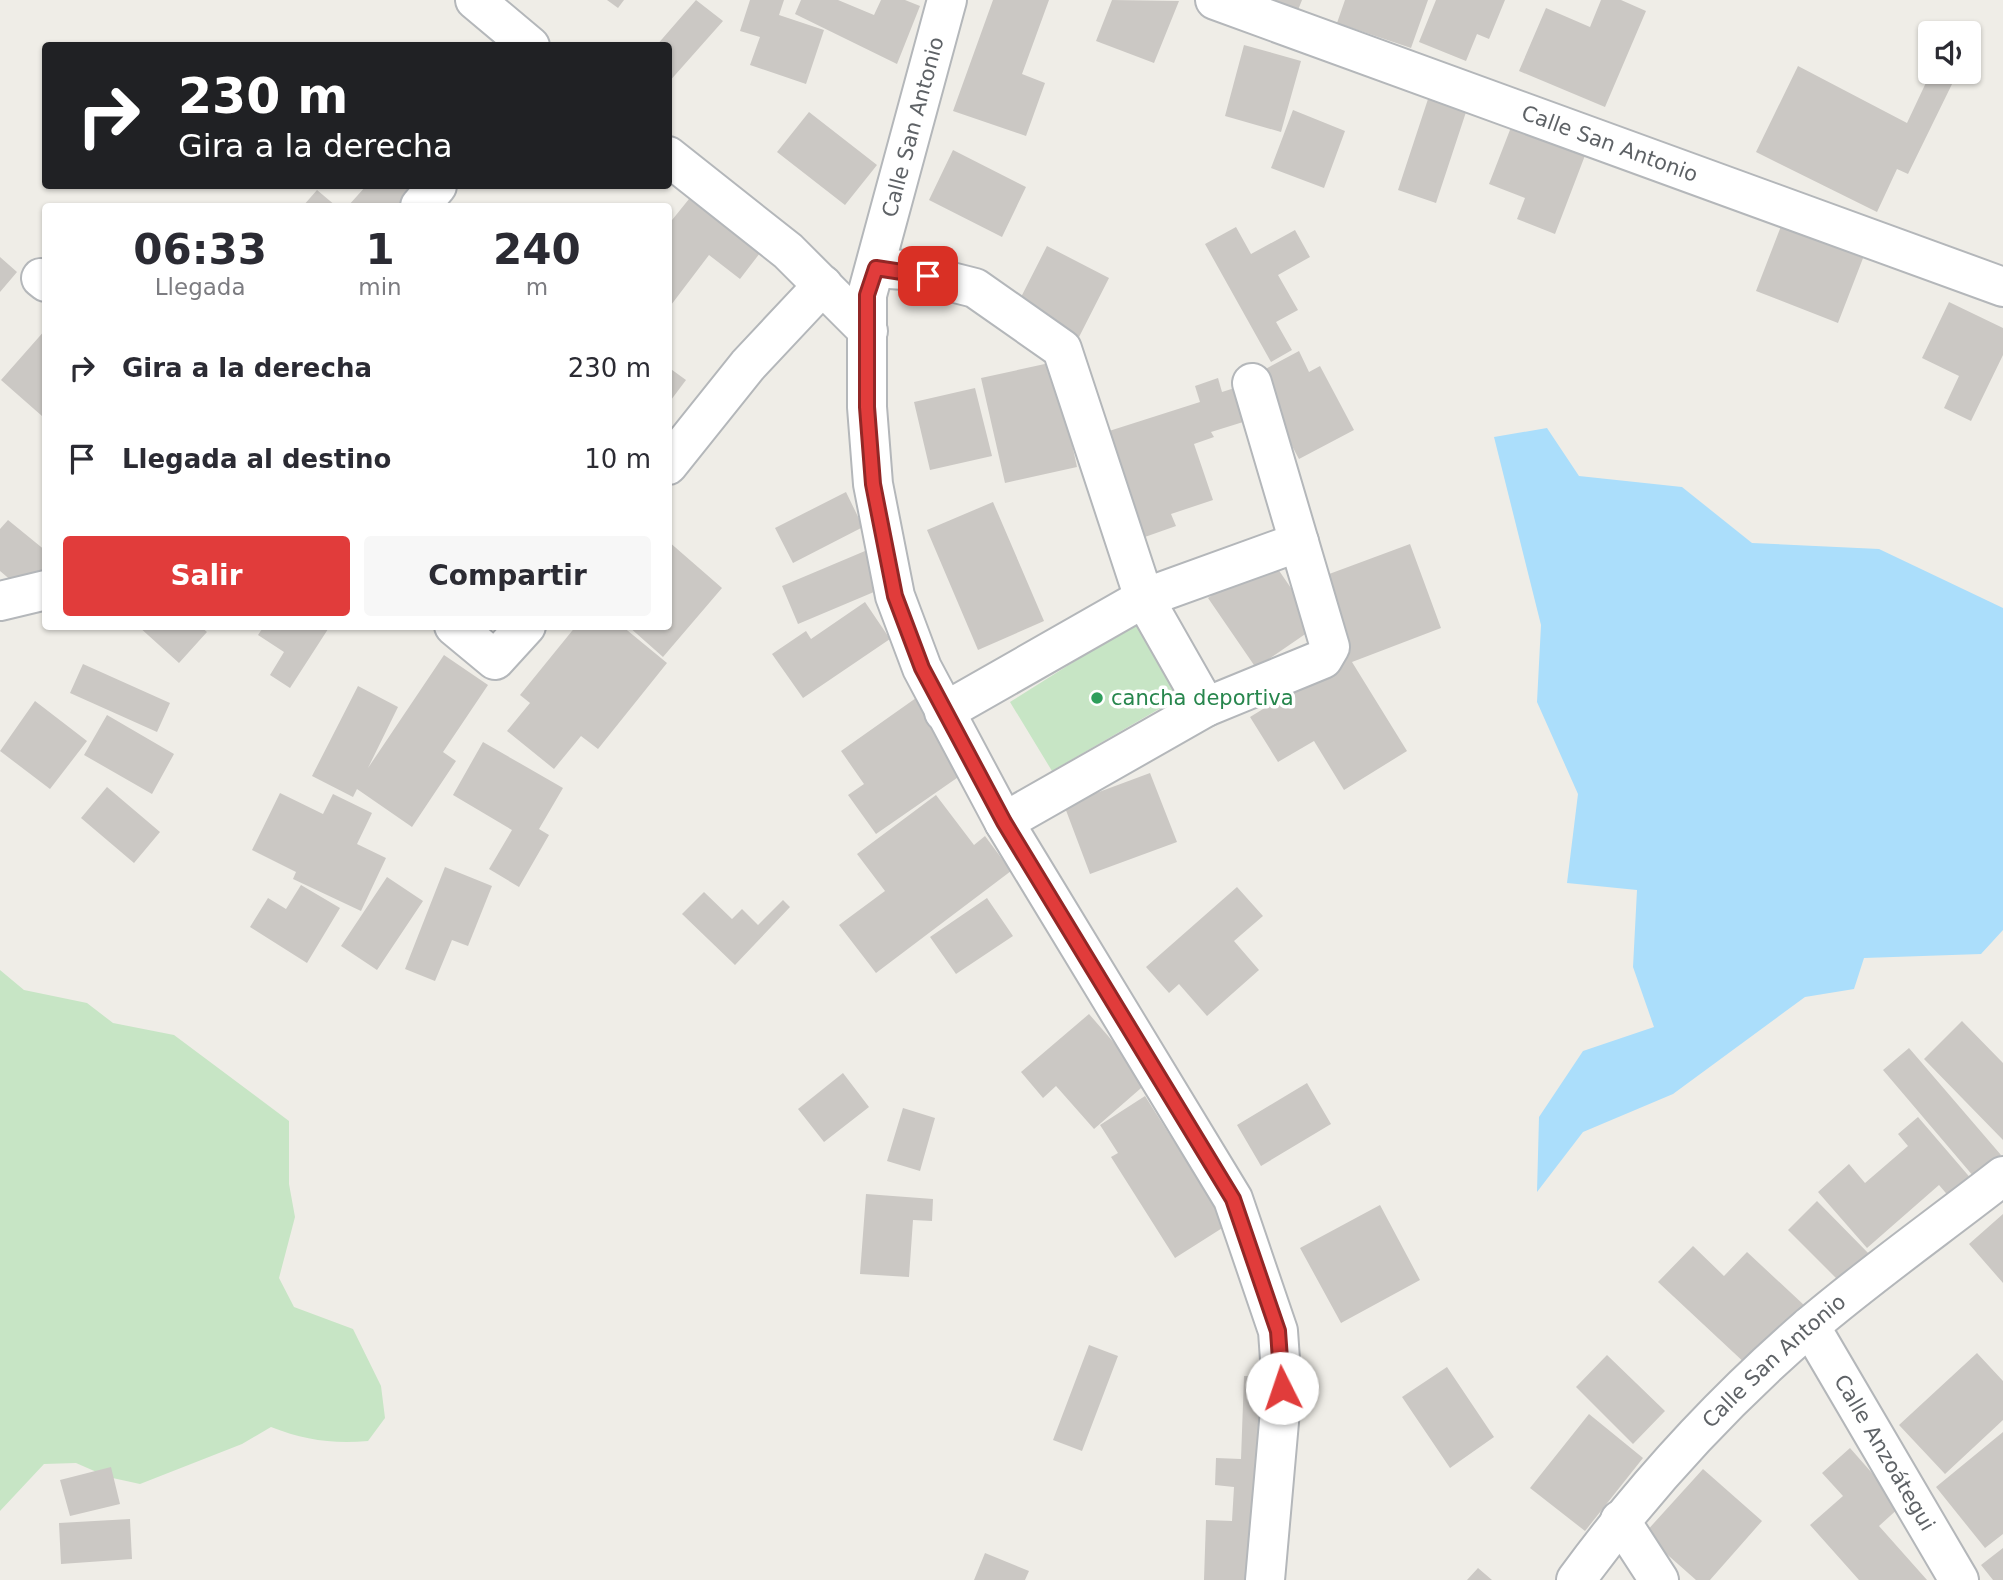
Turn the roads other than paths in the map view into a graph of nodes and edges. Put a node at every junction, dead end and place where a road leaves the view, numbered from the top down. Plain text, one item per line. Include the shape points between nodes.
1 (475, 0) edge
2 (947, 0) edge
3 (1215, 0) edge
4 (525, 42) edge
5 (672, 159) edge
6 (434, 189) edge
7 (423, 203) edge
8 (876, 268) junction
9 (823, 285) junction
10 (2003, 287) edge
11 (868, 331) junction
12 (1252, 383) dead end
13 (672, 460) edge
14 (1299, 542) junction
15 (42, 591) edge
16 (1143, 598) junction
17 (0, 601) edge
18 (459, 630) edge
19 (522, 630) edge
20 (1206, 707) junction
21 (944, 712) junction
22 (1004, 822) junction
23 (2003, 1176) edge
24 (1810, 1326) junction
25 (1620, 1520) junction
26 (1265, 1580) edge
27 (1576, 1580) edge
28 (1659, 1580) edge
29 (1959, 1580) edge

1 - 4 street
2 - 8 street, Calle San Antonio
3 - 10 street, Calle San Antonio
5 - 9 street via 788,251
6 - 7 street
8 - 11 street, Calle San Antonio via 867,295
8 - 16 street via 904,270 975,288 1062,349
9 - 11 street
9 - 13 street via 748,365
11 - 21 street, Calle San Antonio via 873,484 895,596
12 - 14 street
14 - 16 street
14 - 20 street via 1328,654
15 - 17 street
16 - 20 street
16 - 21 street
18 - 19 street via 495,660
20 - 22 street
21 - 22 street, Calle San Antonio
22 - 26 street, Calle San Antonio via 1233,1199 1260,1274 1278,1331 1282,1388
23 - 24 street, Calle San Antonio
24 - 25 street, Calle San Antonio via 1693,1438
24 - 29 street, Calle Anzoátegui
25 - 27 street, Calle San Antonio
25 - 28 street

